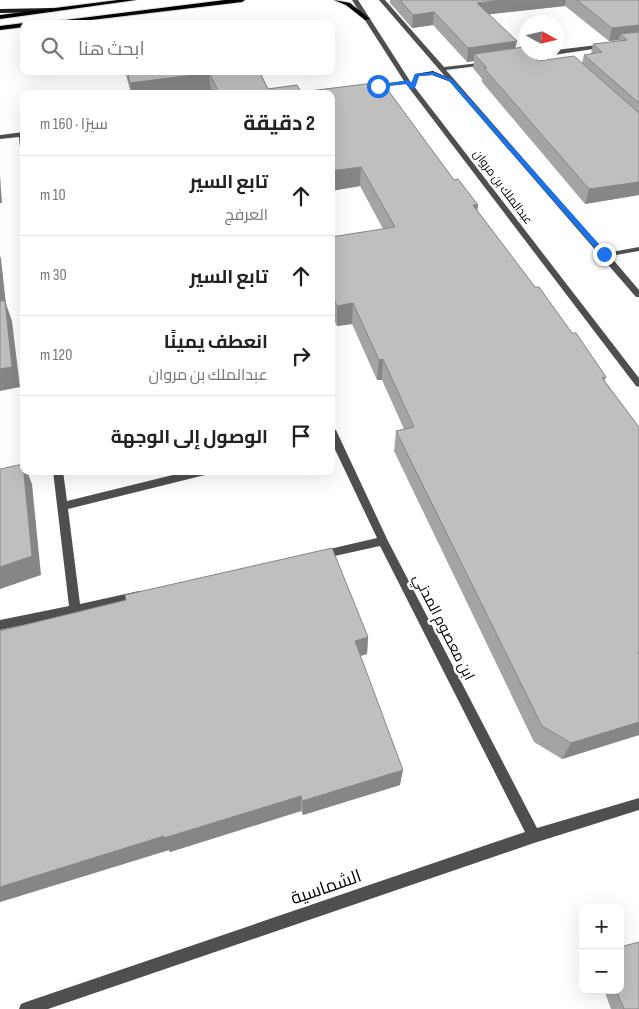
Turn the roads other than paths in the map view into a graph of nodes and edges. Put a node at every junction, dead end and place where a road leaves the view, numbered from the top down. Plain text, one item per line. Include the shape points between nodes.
1 (133, 0) edge
2 (242, 0) edge
3 (337, 0) edge
4 (355, 0) edge
5 (382, 0) edge
6 (52, 10) junction
7 (0, 11) edge
8 (0, 17) edge
9 (367, 19) junction
10 (71, 20) edge
11 (20, 26) edge
12 (2, 28) edge
13 (612, 45) edge
14 (564, 51) edge
15 (519, 58) edge
16 (509, 60) edge
17 (490, 62) edge
18 (442, 69) junction
19 (451, 80) junction
20 (410, 85) junction
21 (360, 88) edge
22 (20, 134) edge
23 (0, 137) edge
24 (639, 249) edge
25 (604, 254) junction
26 (639, 295) edge
27 (639, 384) edge
28 (335, 441) edge
29 (59, 475) edge
30 (189, 475) edge
31 (63, 506) junction
32 (384, 541) junction
33 (306, 558) edge
34 (152, 593) edge
35 (75, 610) junction
36 (0, 625) edge
37 (639, 804) edge
38 (534, 836) junction
39 (26, 1009) edge

1 - 6 main road
2 - 10 main road
3 - 9 main road via 348,4
4 - 9 street, عبدالملك بن مروان
5 - 18 street, عبدالملك بن مروان
6 - 7 street
6 - 8 main road
9 - 20 street, عبدالملك بن مروان
11 - 12 main road
13 - 14 street
15 - 16 street
17 - 18 street
18 - 19 street, عبدالملك بن مروان
19 - 20 street via 433,73 417,75
19 - 25 street, عبدالملك بن مروان
20 - 21 street
20 - 27 street, عبدالملك بن مروان
22 - 23 street
24 - 25 street
25 - 26 street, عبدالملك بن مروان
28 - 32 street, ابن معصوم المدني
29 - 31 street
30 - 31 street
31 - 35 street
32 - 33 street
32 - 38 street, ابن معصوم المدني
34 - 35 street
35 - 36 street
37 - 38 street, الشماسية
38 - 39 street, الشماسية

